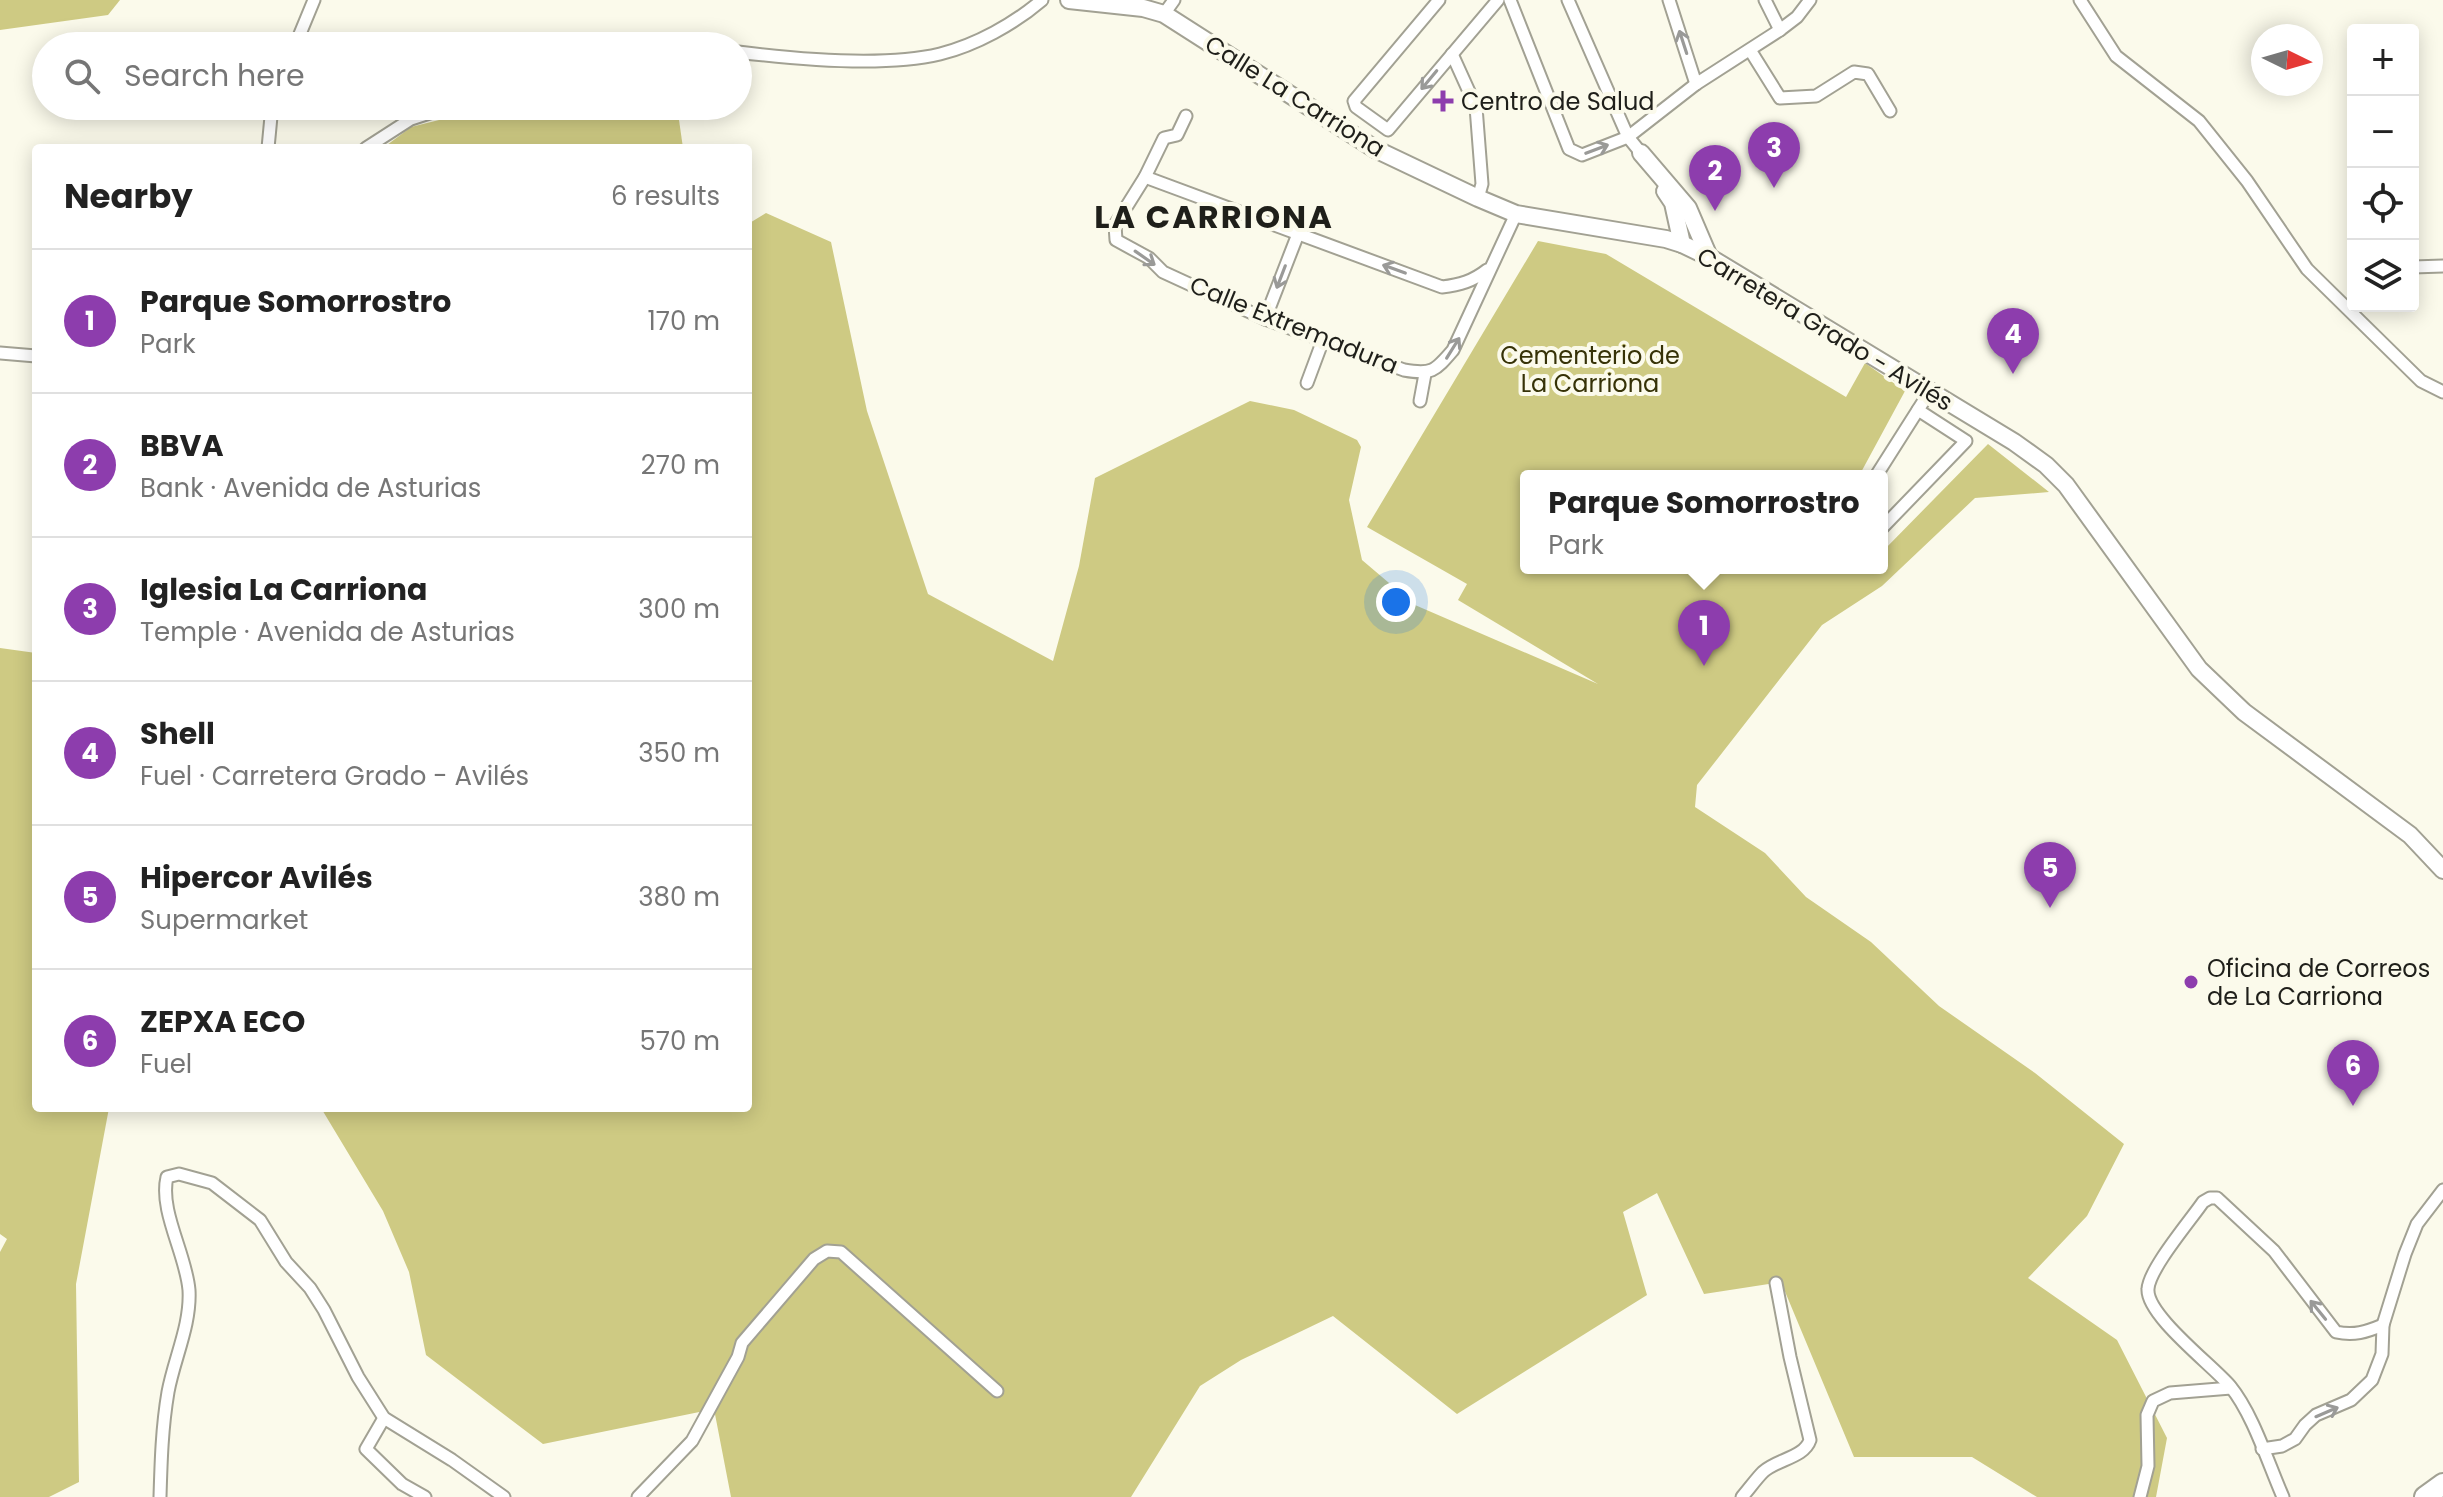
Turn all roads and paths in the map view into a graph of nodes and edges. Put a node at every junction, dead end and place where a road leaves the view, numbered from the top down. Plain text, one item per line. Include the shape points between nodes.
1 (314, 0) edge
2 (1042, 0) edge
3 (1069, 0) edge
4 (1439, 0) edge
5 (1498, 0) edge
6 (1510, 0) edge
7 (1568, 0) edge
8 (1669, 0) edge
9 (1765, 0) edge
10 (1810, 0) edge
11 (2080, 0) edge
12 (1169, 7) edge
13 (1780, 30) junction
14 (301, 32) edge
15 (1750, 50) junction
16 (752, 53) edge
17 (1452, 54) junction
18 (1696, 84) junction
19 (1890, 111) dead end
20 (1186, 116) dead end
21 (271, 120) edge
22 (409, 120) edge
23 (1388, 130) junction
24 (1628, 137) junction
25 (268, 144) edge
26 (372, 144) edge
27 (1375, 149) junction
28 (1641, 153) junction
29 (1145, 177) junction
30 (1478, 198) junction
31 (1516, 214) junction
32 (1298, 234) junction
33 (1682, 244) junction
34 (1709, 257) junction
35 (2443, 266) edge
36 (1491, 267) junction
37 (2419, 267) edge
38 (2347, 305) edge
39 (2355, 312) edge
40 (1265, 319) junction
41 (1323, 340) junction
42 (3, 354) edge
43 (32, 356) edge
44 (1425, 374) junction
45 (1307, 383) dead end
46 (1930, 391) junction
47 (2443, 392) edge
48 (1420, 401) dead end
49 (1918, 410) junction
50 (1880, 470) edge
51 (1888, 522) edge
52 (2443, 870) edge
53 (2443, 1190) edge
54 (1776, 1283) dead end
55 (2383, 1325) junction
56 (2231, 1388) junction
57 (997, 1391) dead end
58 (384, 1418) junction
59 (2262, 1449) junction
60 (2443, 1484) edge
61 (160, 1497) edge
62 (425, 1497) edge
63 (504, 1497) edge
64 (638, 1497) edge
65 (1742, 1497) edge
66 (2140, 1497) edge
67 (2283, 1497) edge
68 (2425, 1497) edge

1 - 14 street
2 - 16 street via 986,36 939,54 870,60
3 - 12 main road, Calle La Carriona
4 - 23 street via 1354,101
5 - 17 street
6 -> 24 street via 1569,149 1582,155
7 - 24 street
18 -> 8 street
9 - 13 street
10 - 13 street
11 - 38 street via 2116,56 2199,121 2307,269
12 - 27 main road, Calle La Carriona
13 - 15 street
15 - 18 street
15 - 19 street via 1780,98 1816,96 1854,72 1868,74
17 -> 23 street
17 - 30 street via 1476,107 1482,184
18 - 24 street
20 - 29 street via 1177,135 1164,138
21 - 25 street
22 - 26 street
23 - 27 street
24 - 28 street
27 - 30 main road, Calle La Carriona
28 - 33 main road via 1673,203
28 - 34 main road via 1688,208
29 - 32 street
29 -> 40 street, Calle Extremadura via 1115,225 1116,240 1163,272
30 - 31 main road, Calle La Carriona
31 - 33 main road, Carretera Grado - Avilés
31 - 36 street, Calle Extremadura
36 -> 32 street via 1476,279 1442,287
32 -> 40 street
33 - 34 main road, Carretera Grado - Avilés
34 - 46 main road, Carretera Grado - Avilés
35 - 37 street
44 -> 36 street, Calle Extremadura via 1453,350
39 - 47 street via 2421,381
40 - 41 street, Calle Extremadura
41 - 44 street, Calle Extremadura
41 - 45 street
42 - 43 street
44 - 48 street
46 - 49 street
46 - 52 main road, Carretera Grado - Avilés via 2046,465 2089,514 2199,669 2244,712 2410,835
49 - 50 street
49 - 51 street via 1966,441
53 - 55 street via 2417,1224
54 - 65 street via 1810,1440 1801,1452 1765,1470
55 -> 56 street via 2350,1335 2336,1332 2274,1251 2217,1198 2210,1198 2149,1278 2147,1295 2164,1321
59 -> 55 street via 2295,1439 2316,1415 2351,1400 2372,1380 2382,1354
56 - 59 street
56 - 66 street via 2170,1393 2153,1401 2147,1415 2148,1466
57 - 64 street via 841,1252 827,1251 814,1259 742,1343 692,1441
58 - 61 street via 324,1310 260,1220 212,1183 179,1174 167,1177 163,1191 189,1294 168,1391
58 - 62 street via 366,1449 402,1484
58 - 63 street
59 - 67 street
60 - 68 highway

